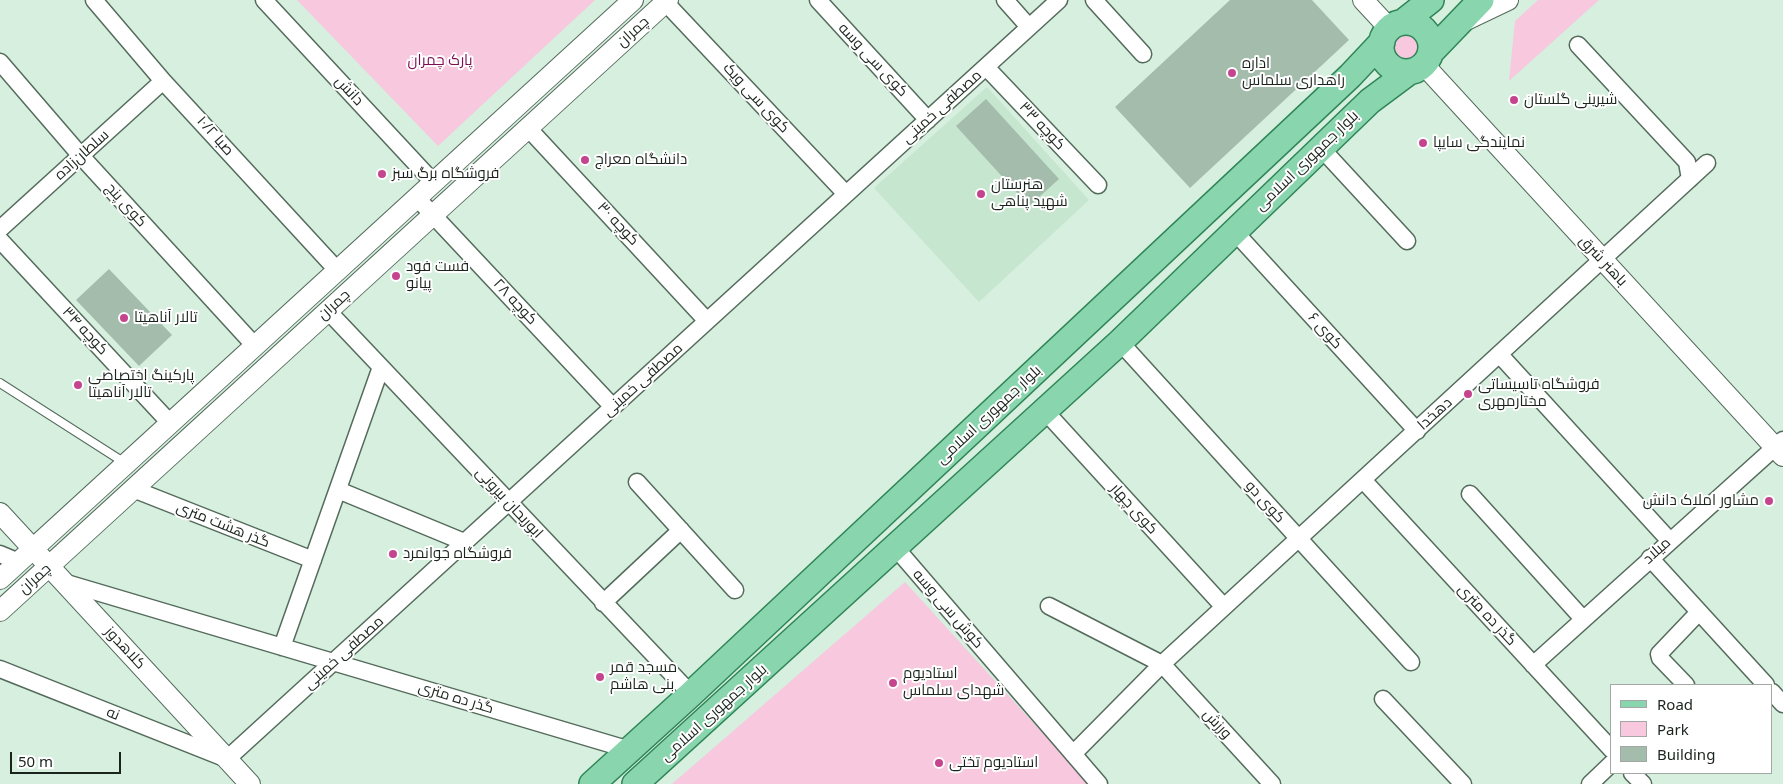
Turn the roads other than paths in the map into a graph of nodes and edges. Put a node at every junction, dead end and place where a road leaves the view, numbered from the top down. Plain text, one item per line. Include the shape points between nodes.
1 (94, 0) edge
2 (264, 0) edge
3 (633, 0) edge
4 (818, 0) edge
5 (1005, 0) edge
6 (1059, 0) edge
7 (1094, 0) edge
8 (1363, 0) edge
9 (1431, 0) edge
10 (1481, 0) edge
11 (1508, 0) edge
12 (666, 1) edge
13 (1460, 23) junction
14 (1030, 27) junction
15 (1391, 30) junction
16 (1578, 45) dead end
17 (1143, 54) dead end
18 (0, 62) edge
19 (1421, 63) junction
20 (986, 66) junction
21 (164, 81) junction
22 (928, 120) junction
23 (528, 128) junction
24 (1321, 148) junction
25 (81, 156) junction
26 (1707, 163) dead end
27 (1690, 179) junction
28 (434, 183) junction
29 (1098, 185) dead end
30 (846, 194) junction
31 (417, 198) junction
32 (449, 199) junction
33 (433, 215) junction
34 (0, 229) edge
35 (1234, 231) junction
36 (0, 240) edge
37 (1407, 241) dead end
38 (1602, 261) junction
39 (337, 270) junction
40 (312, 294) junction
41 (328, 311) junction
42 (707, 321) junction
43 (1120, 342) junction
44 (255, 346) junction
45 (1500, 355) junction
46 (381, 367) junction
47 (0, 383) edge
48 (613, 407) junction
49 (1044, 411) junction
50 (170, 424) junction
51 (1416, 431) junction
52 (1780, 448) edge
53 (126, 464) junction
54 (1363, 480) junction
55 (637, 482) dead end
56 (133, 489) junction
57 (338, 490) junction
58 (1470, 494) dead end
59 (509, 502) junction
60 (0, 512) edge
61 (681, 530) junction
62 (1299, 539) junction
63 (1669, 540) junction
64 (464, 542) junction
65 (895, 547) junction
66 (0, 554) edge
67 (26, 555) junction
68 (1650, 558) junction
69 (313, 560) junction
70 (49, 566) junction
71 (0, 579) edge
72 (63, 582) junction
73 (735, 590) dead end
74 (604, 603) junction
75 (1049, 606) dead end
76 (1224, 607) junction
77 (0, 611) edge
78 (1699, 612) junction
79 (1583, 619) junction
80 (282, 647) junction
81 (334, 662) junction
82 (1412, 662) dead end
83 (1162, 664) junction
84 (1533, 665) junction
85 (0, 668) edge
86 (1685, 684) edge
87 (1762, 684) edge
88 (691, 694) junction
89 (1773, 694) edge
90 (1383, 699) dead end
91 (1783, 704) edge
92 (1610, 748) edge
93 (630, 750) junction
94 (1073, 754) junction
95 (227, 759) junction
96 (1610, 765) edge
97 (1633, 774) edge
98 (250, 784) edge
99 (592, 784) edge
100 (635, 784) edge
101 (1099, 784) edge
102 (1272, 784) edge
103 (1463, 784) edge
104 (1590, 784) edge
105 (1643, 784) edge

1 - 21 street, صبا ۱۰/۲
2 - 28 street, دانش
3 - 28 street, چمران
4 - 22 street, کوی سی وسه
5 - 14 street
6 - 14 street, مصطفی خمینی
7 - 17 street
8 - 15 street
9 - 15 main road, بلوار جمهوری اسلامی
10 - 13 main road, بلوار جمهوری اسلامی
11 - 13 street
12 - 23 street, چمران
12 - 30 street, کوی سی ویک
13 - 19 main road, بلوار جمهوری اسلامی
14 - 20 street, مصطفی خمینی
15 - 19 main road via 1383,57 1388,64 1394,69
15 - 19 main road via 1419,24 1425,30 1432,44
15 - 88 main road, بلوار جمهوری اسلامی via 1350,76
16 - 27 street via 1687,162
18 - 25 street, کوی پنج
19 - 24 main road, بلوار جمهوری اسلامی via 1370,101
19 - 38 street, باهنر شرق
20 - 22 street, مصطفی خمینی
20 - 29 street, کوچه ۳۳
21 - 25 street, سلطان‌زاده
21 - 39 street, صبا ۱۰/۲
22 - 30 street, مصطفی خمینی
23 - 32 street, چمران
23 - 42 street, کوچه ۳۰
24 - 35 main road, بلوار جمهوری اسلامی
24 - 37 street
25 - 34 street, سلطان‌زاده
25 - 44 street, کوی پنج
26 - 27 street, دهخدا
27 - 38 street, دهخدا
28 - 31 street, چمران
28 - 32 street
30 - 42 street, مصطفی خمینی
31 - 33 street, کوچه ۲۸
31 - 39 street, چمران
32 - 33 street, چمران
33 - 41 street, چمران
33 - 48 street, کوچه ۲۸
35 - 43 main road, بلوار جمهوری اسلامی
35 - 51 street, کوی ۶
36 - 50 street, کوچه ۳۴
38 - 45 street, دهخدا
38 - 52 street, باهنر شرق
39 - 40 street, چمران
40 - 41 street
40 - 44 street, چمران
41 - 46 street, ابوریحان بیرونی
41 - 56 street, چمران
42 - 48 street, مصطفی خمینی
43 - 49 main road, بلوار جمهوری اسلامی
43 - 62 street, کوی دو
44 - 50 street, چمران
45 - 51 street, دهخدا
45 - 63 street
46 - 57 street
46 - 59 street, ابوریحان بیرونی
47 - 53 lane
48 - 59 street, مصطفی خمینی
49 - 65 main road, بلوار جمهوری اسلامی
49 - 76 street, کوی چهار
50 - 53 street, چمران
51 - 54 street, دهخدا
52 - 63 street, میلاد
53 - 67 street, چمران
54 - 62 street, دهخدا
54 - 84 street, گذر ده متری
55 - 61 street
56 - 69 street, گذر هشت متری
56 - 70 street, چمران
57 - 64 street
57 - 69 street
58 - 79 street
59 - 64 street, مصطفی خمینی
59 - 74 street, ابوریحان بیرونی
60 - 67 street, کلاهدوز
61 - 73 street
61 - 74 street
62 - 76 street, دهخدا
62 - 82 street, کوی دو
63 - 68 street, میلاد
64 - 81 street, مصطفی خمینی
65 - 94 street, کوش سی وسه
65 - 100 main road, بلوار جمهوری اسلامی
66 - 67 street
67 - 70 street, کلاهدوز
67 - 71 street, چمران
68 - 78 street
68 - 79 street, میلاد
69 - 80 street
70 - 72 street, کلاهدوز
70 - 77 street, چمران
72 - 80 street, گذر ده متری
72 - 95 street, کلاهدوز
74 - 88 street, ابوریحان بیرونی
75 - 83 street
76 - 83 street, دهخدا
78 - 86 street via 1659,654
78 - 87 street
79 - 84 street, میلاد
80 - 81 street, گذر ده متری
81 - 93 street, گذر ده متری
81 - 95 street, مصطفی خمینی
83 - 94 street
83 - 102 street, ورزش
84 - 92 street, گذر ده متری
85 - 95 street, نه
88 - 93 main road, بلوار جمهوری اسلامی
89 - 91 street
90 - 103 street
93 - 99 main road, بلوار جمهوری اسلامی
94 - 101 street, کوش سی وسه
95 - 98 street, کلاهدوز
96 - 104 street
97 - 105 street

